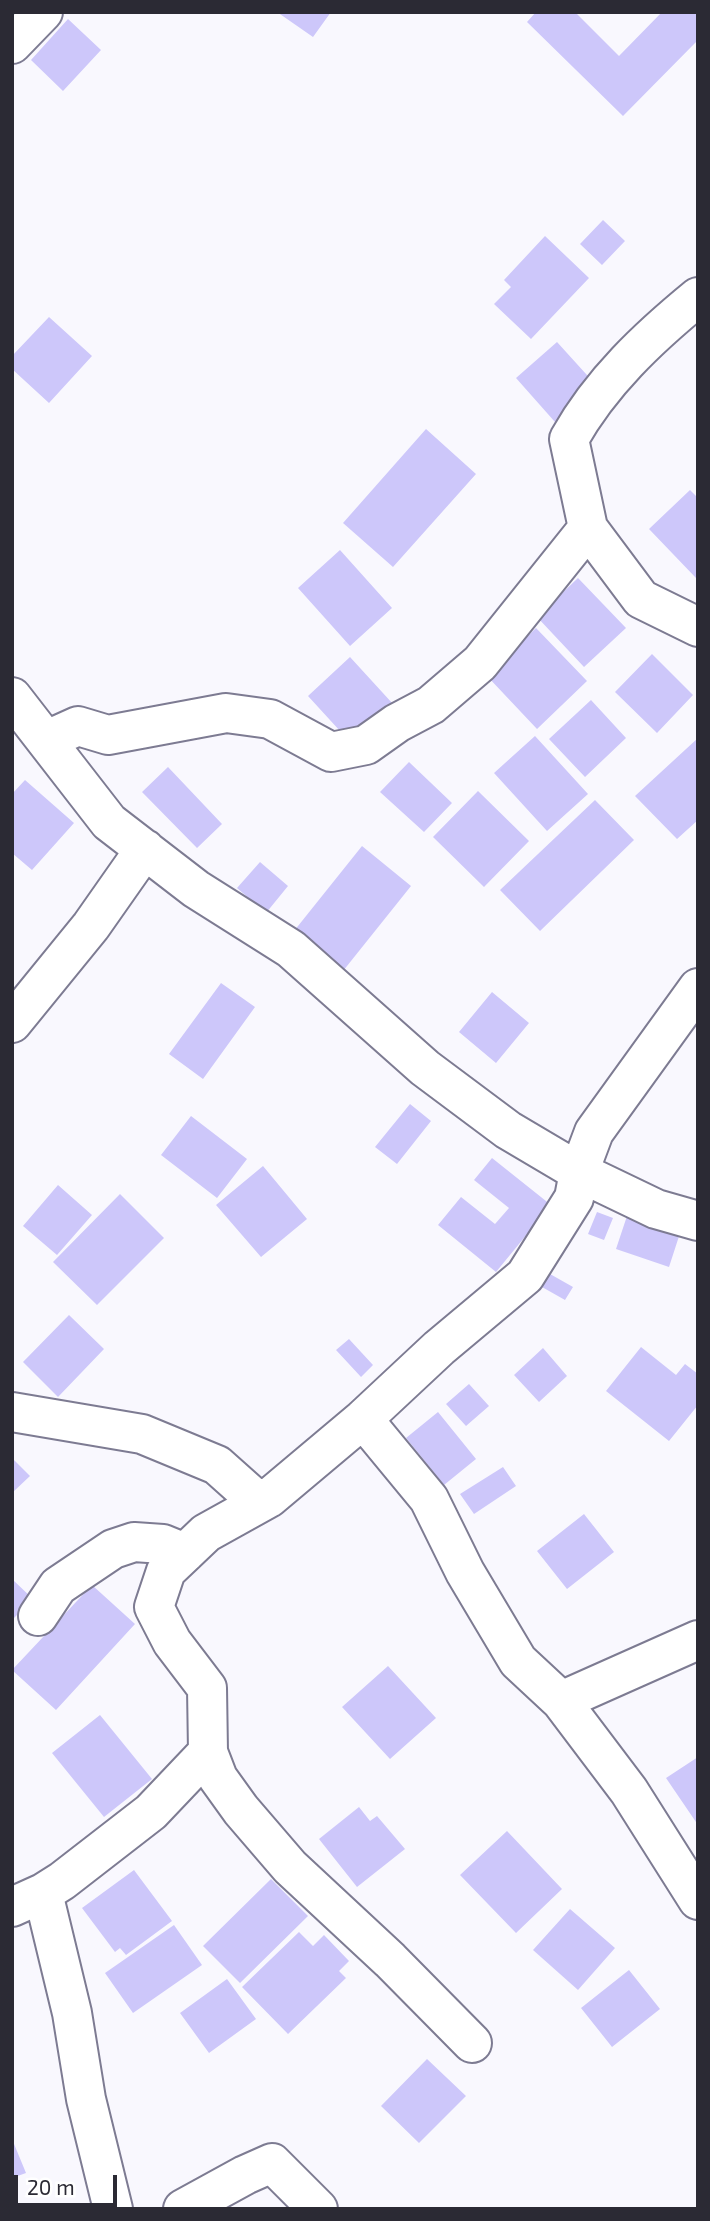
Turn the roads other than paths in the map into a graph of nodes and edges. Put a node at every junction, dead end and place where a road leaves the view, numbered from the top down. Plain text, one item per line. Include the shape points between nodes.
1 (43, 12) edge
2 (12, 44) edge
3 (698, 297) edge
4 (588, 528) junction
5 (698, 627) edge
6 (12, 696) edge
7 (47, 740) junction
8 (145, 849) junction
9 (698, 988) edge
10 (12, 1023) edge
11 (579, 1172) junction
12 (698, 1221) edge
13 (12, 1412) edge
14 (363, 1419) junction
15 (269, 1498) junction
16 (185, 1553) junction
17 (38, 1616) dead end
18 (698, 1640) edge
19 (561, 1701) junction
20 (208, 1752) junction
21 (28, 1900) edge
22 (698, 1900) edge
23 (471, 2043) dead end
24 (113, 2209) edge
25 (183, 2209) edge
26 (318, 2209) edge

1 - 2 street
3 - 4 street via 651,336 587,407 569,439
4 - 5 street via 641,599
4 - 7 street via 480,663 431,705 366,745 331,752 270,719 226,713 108,734 78,726
6 - 7 street
7 - 8 street via 109,822
8 - 10 street via 91,926
8 - 11 street via 196,889 291,948 425,1068 508,1130
9 - 11 street via 594,1132
11 - 12 street via 656,1209
11 - 14 street via 574,1198 525,1276
13 - 15 street via 142,1434 217,1465 254,1498
14 - 15 street
14 - 19 street via 429,1499 465,1572 518,1661
15 - 16 street via 206,1533
16 - 17 street via 163,1544 134,1542 113,1549 58,1586
16 - 20 street via 166,1571 154,1607 172,1642 208,1688
18 - 19 street
19 - 22 street via 629,1791
20 - 21 street via 151,1812
20 - 23 street via 218,1777 241,1810 290,1867
21 - 24 street via 72,2012 86,2099
25 - 26 street via 271,2163

